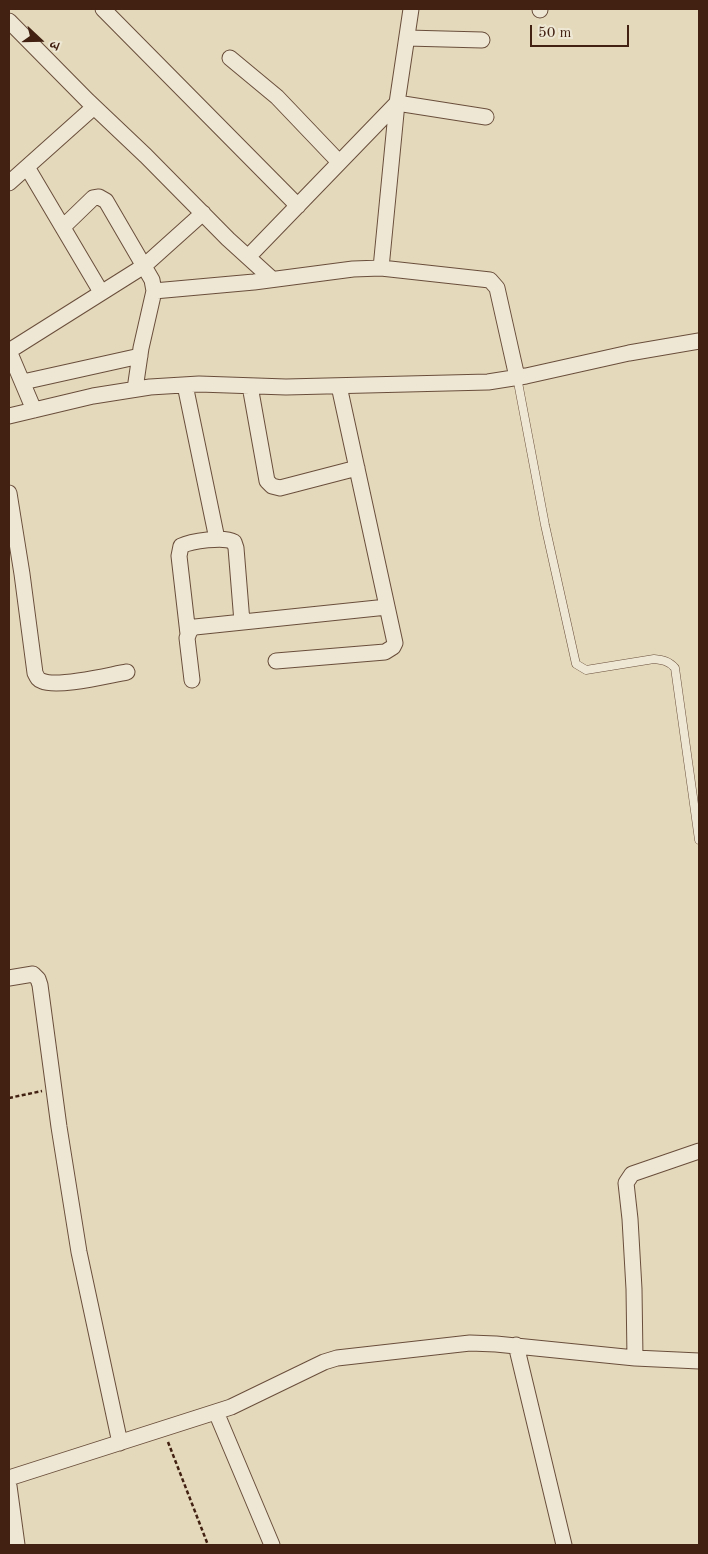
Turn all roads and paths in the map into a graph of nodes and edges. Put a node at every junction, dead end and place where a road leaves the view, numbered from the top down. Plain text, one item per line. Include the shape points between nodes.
1 (103, 9) edge
2 (411, 9) edge
3 (9, 20) edge
4 (407, 38) junction
5 (482, 40) dead end
6 (230, 58) dead end
7 (397, 103) junction
8 (94, 107) junction
9 (486, 117) dead end
10 (340, 162) junction
11 (27, 166) junction
12 (10, 179) edge
13 (298, 206) junction
14 (203, 213) junction
15 (63, 228) junction
16 (248, 257) junction
17 (144, 266) junction
18 (381, 268) junction
19 (272, 279) junction
20 (154, 291) junction
21 (101, 292) junction
22 (699, 341) edge
23 (140, 356) junction
24 (10, 358) edge
25 (517, 377) junction
26 (23, 382) junction
27 (185, 385) junction
28 (250, 386) junction
29 (339, 386) junction
30 (135, 389) junction
31 (34, 410) junction
32 (9, 416) edge
33 (357, 468) junction
34 (9, 493) edge
35 (11, 516) edge
36 (217, 539) junction
37 (387, 607) junction
38 (242, 622) junction
39 (188, 634) junction
40 (276, 661) dead end
41 (127, 672) dead end
42 (192, 680) dead end
43 (699, 840) edge
44 (9, 978) edge
45 (53, 1088) junction
46 (9, 1098) edge
47 (699, 1151) edge
48 (516, 1346) junction
49 (635, 1358) junction
50 (699, 1361) edge
51 (216, 1412) junction
52 (163, 1429) junction
53 (120, 1443) junction
54 (9, 1478) edge
55 (9, 1486) edge
56 (17, 1545) edge
57 (208, 1545) edge
58 (272, 1545) edge
59 (564, 1545) edge

1 - 13 street
2 - 4 street
3 - 8 street
4 - 5 street
4 - 7 street
6 - 10 street via 277,97
7 - 9 street
7 - 10 street
7 - 18 street
8 - 11 street
8 - 14 street
10 - 13 street
11 - 12 street
11 - 15 street
13 - 16 street
14 - 16 street
14 - 17 street
15 - 17 street via 93,198 103,199
15 - 21 street
16 - 19 street
17 - 20 street
17 - 21 street
18 - 19 street
18 - 25 street via 493,282
19 - 20 street
20 - 23 street
21 - 24 street
22 - 25 street
23 - 26 street
23 - 30 street
24 - 26 street
25 - 29 street via 488,382
25 - 43 lane via 576,664 586,670 654,659 671,663 675,668
26 - 31 street
27 - 28 street
27 - 30 street
27 - 36 street
28 - 29 street
28 - 33 street via 268,481 272,486 280,488
29 - 33 street
30 - 31 street
31 - 32 street
33 - 37 street
34 - 35 street
35 - 41 street via 37,678 55,684
36 - 38 street via 230,539 236,545
36 - 39 street via 185,544 179,551
37 - 38 street
37 - 40 street via 395,643 389,650
38 - 39 street via 195,627
39 - 42 street
44 - 45 street via 33,974 38,979
45 - 46 path
45 - 53 street via 79,1252
47 - 49 street via 632,1174 626,1183 634,1289
48 - 49 street
48 - 51 street via 470,1343 336,1358
48 - 59 street
49 - 50 street
51 - 52 street
51 - 58 street
52 - 53 street
52 - 57 path
53 - 54 street
55 - 56 street

